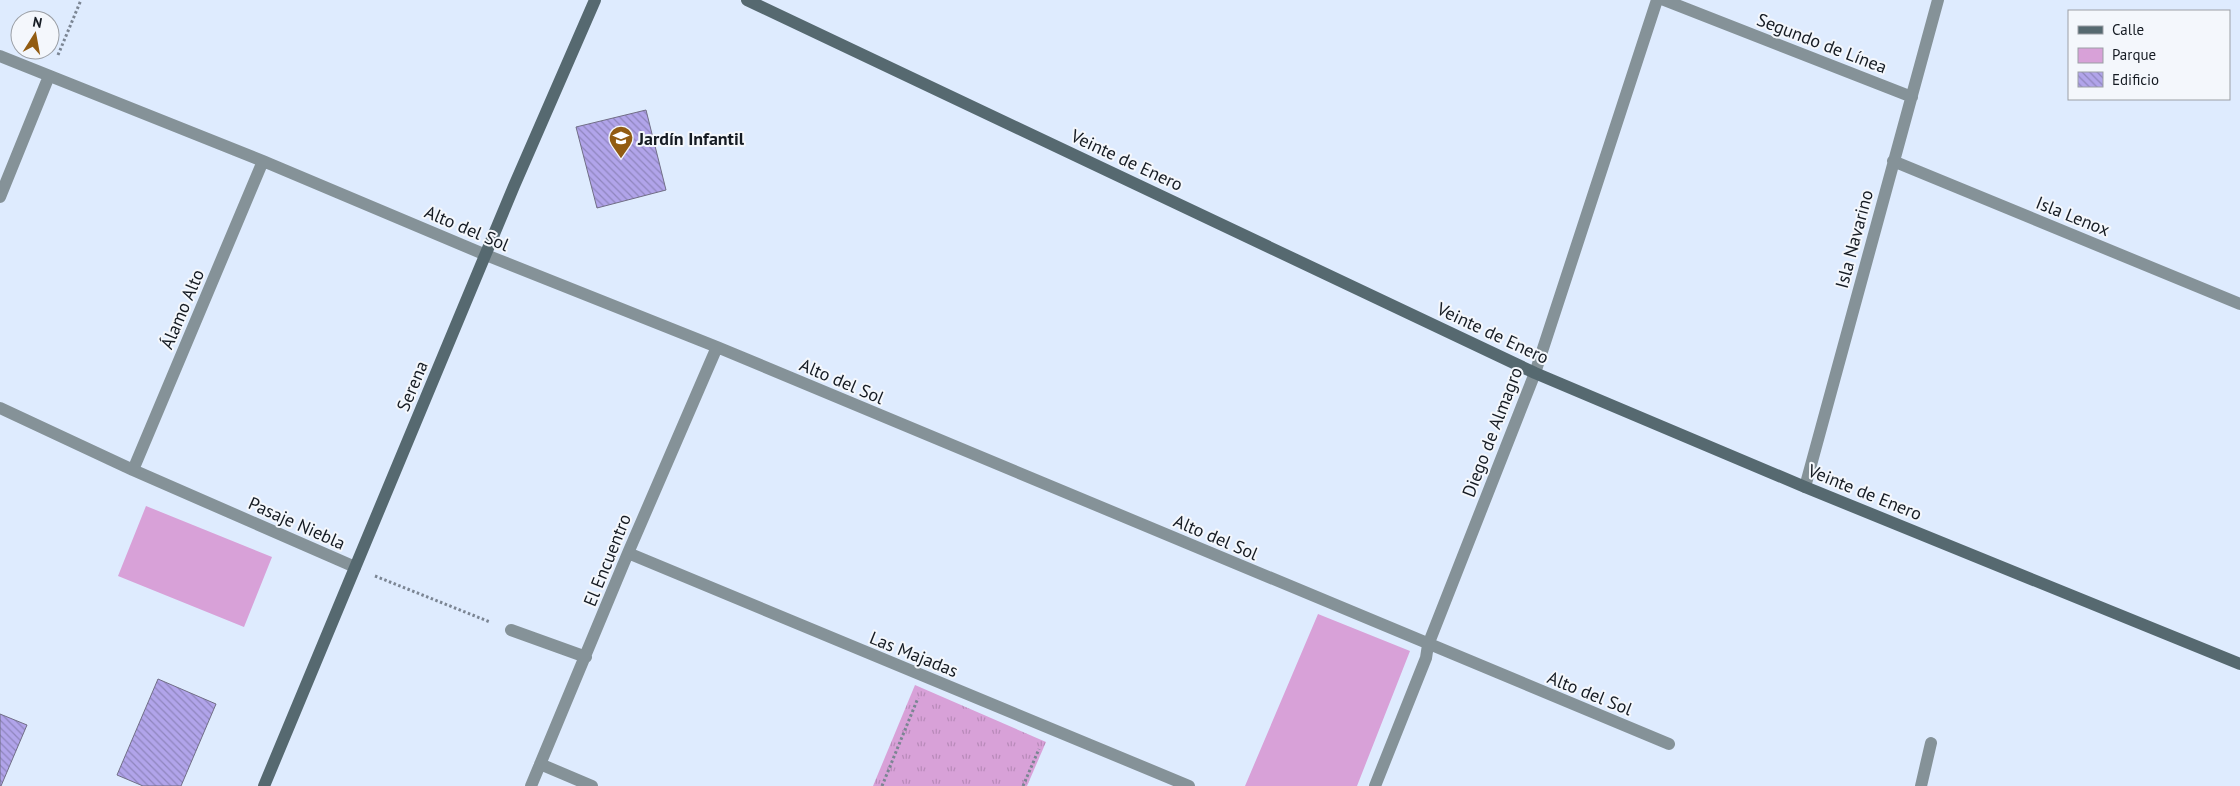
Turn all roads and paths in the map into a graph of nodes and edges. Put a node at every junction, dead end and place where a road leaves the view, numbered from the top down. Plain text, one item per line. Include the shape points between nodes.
1 (81, 0) edge
2 (595, 0) edge
3 (747, 0) edge
4 (1657, 0) edge
5 (1664, 0) edge
6 (1938, 0) edge
7 (0, 56) edge
8 (49, 76) junction
9 (1912, 97) junction
10 (263, 160) junction
11 (1893, 161) junction
12 (0, 196) edge
13 (486, 255) junction
14 (2240, 304) edge
15 (716, 347) junction
16 (1535, 373) junction
17 (0, 408) edge
18 (133, 470) junction
19 (1805, 486) junction
20 (628, 553) junction
21 (355, 568) junction
22 (511, 630) joint
23 (1428, 645) junction
24 (586, 657) junction
25 (2240, 664) edge
26 (926, 678) junction
27 (1048, 728) junction
28 (1931, 743) dead end
29 (1669, 744) dead end
30 (540, 764) junction
31 (264, 786) edge
32 (531, 786) edge
33 (592, 786) edge
34 (882, 786) edge
35 (1023, 786) edge
36 (1188, 786) edge
37 (1375, 786) edge
38 (1921, 786) edge

1 - 8 path
2 - 13 street, Serena
3 - 16 street, Veinte de Enero
4 - 16 street, Diego de Almagro
5 - 9 street, Segundo de Línea
6 - 9 street, Isla Navarino
7 - 8 street, Alto del Sol
8 - 10 street, Alto del Sol
8 - 12 street
9 - 11 street, Isla Navarino
10 - 13 street, Alto del Sol
10 - 18 street, Álamo Alto
11 - 14 street, Isla Lenox
11 - 19 street, Isla Navarino
13 - 15 street, Alto del Sol
13 - 21 street, Serena
15 - 20 street, El Encuentro
15 - 23 street, Alto del Sol
16 - 19 street, Veinte de Enero
16 - 23 street, Diego de Almagro
17 - 18 street, Pasaje Niebla
18 - 21 street, Pasaje Niebla
19 - 25 street, Veinte de Enero
20 - 24 street, El Encuentro
20 - 26 street, Las Majadas
21 - 22 path, Pasaje Niebla
21 - 31 street, Serena
22 - 24 street
23 - 29 street, Alto del Sol
23 - 37 street, Diego de Almagro via 1426,658
24 - 30 street, El Encuentro
26 - 27 street, Las Majadas
26 - 34 path
27 - 35 path
27 - 36 street, Las Majadas
28 - 38 street
30 - 32 street, El Encuentro
30 - 33 street

